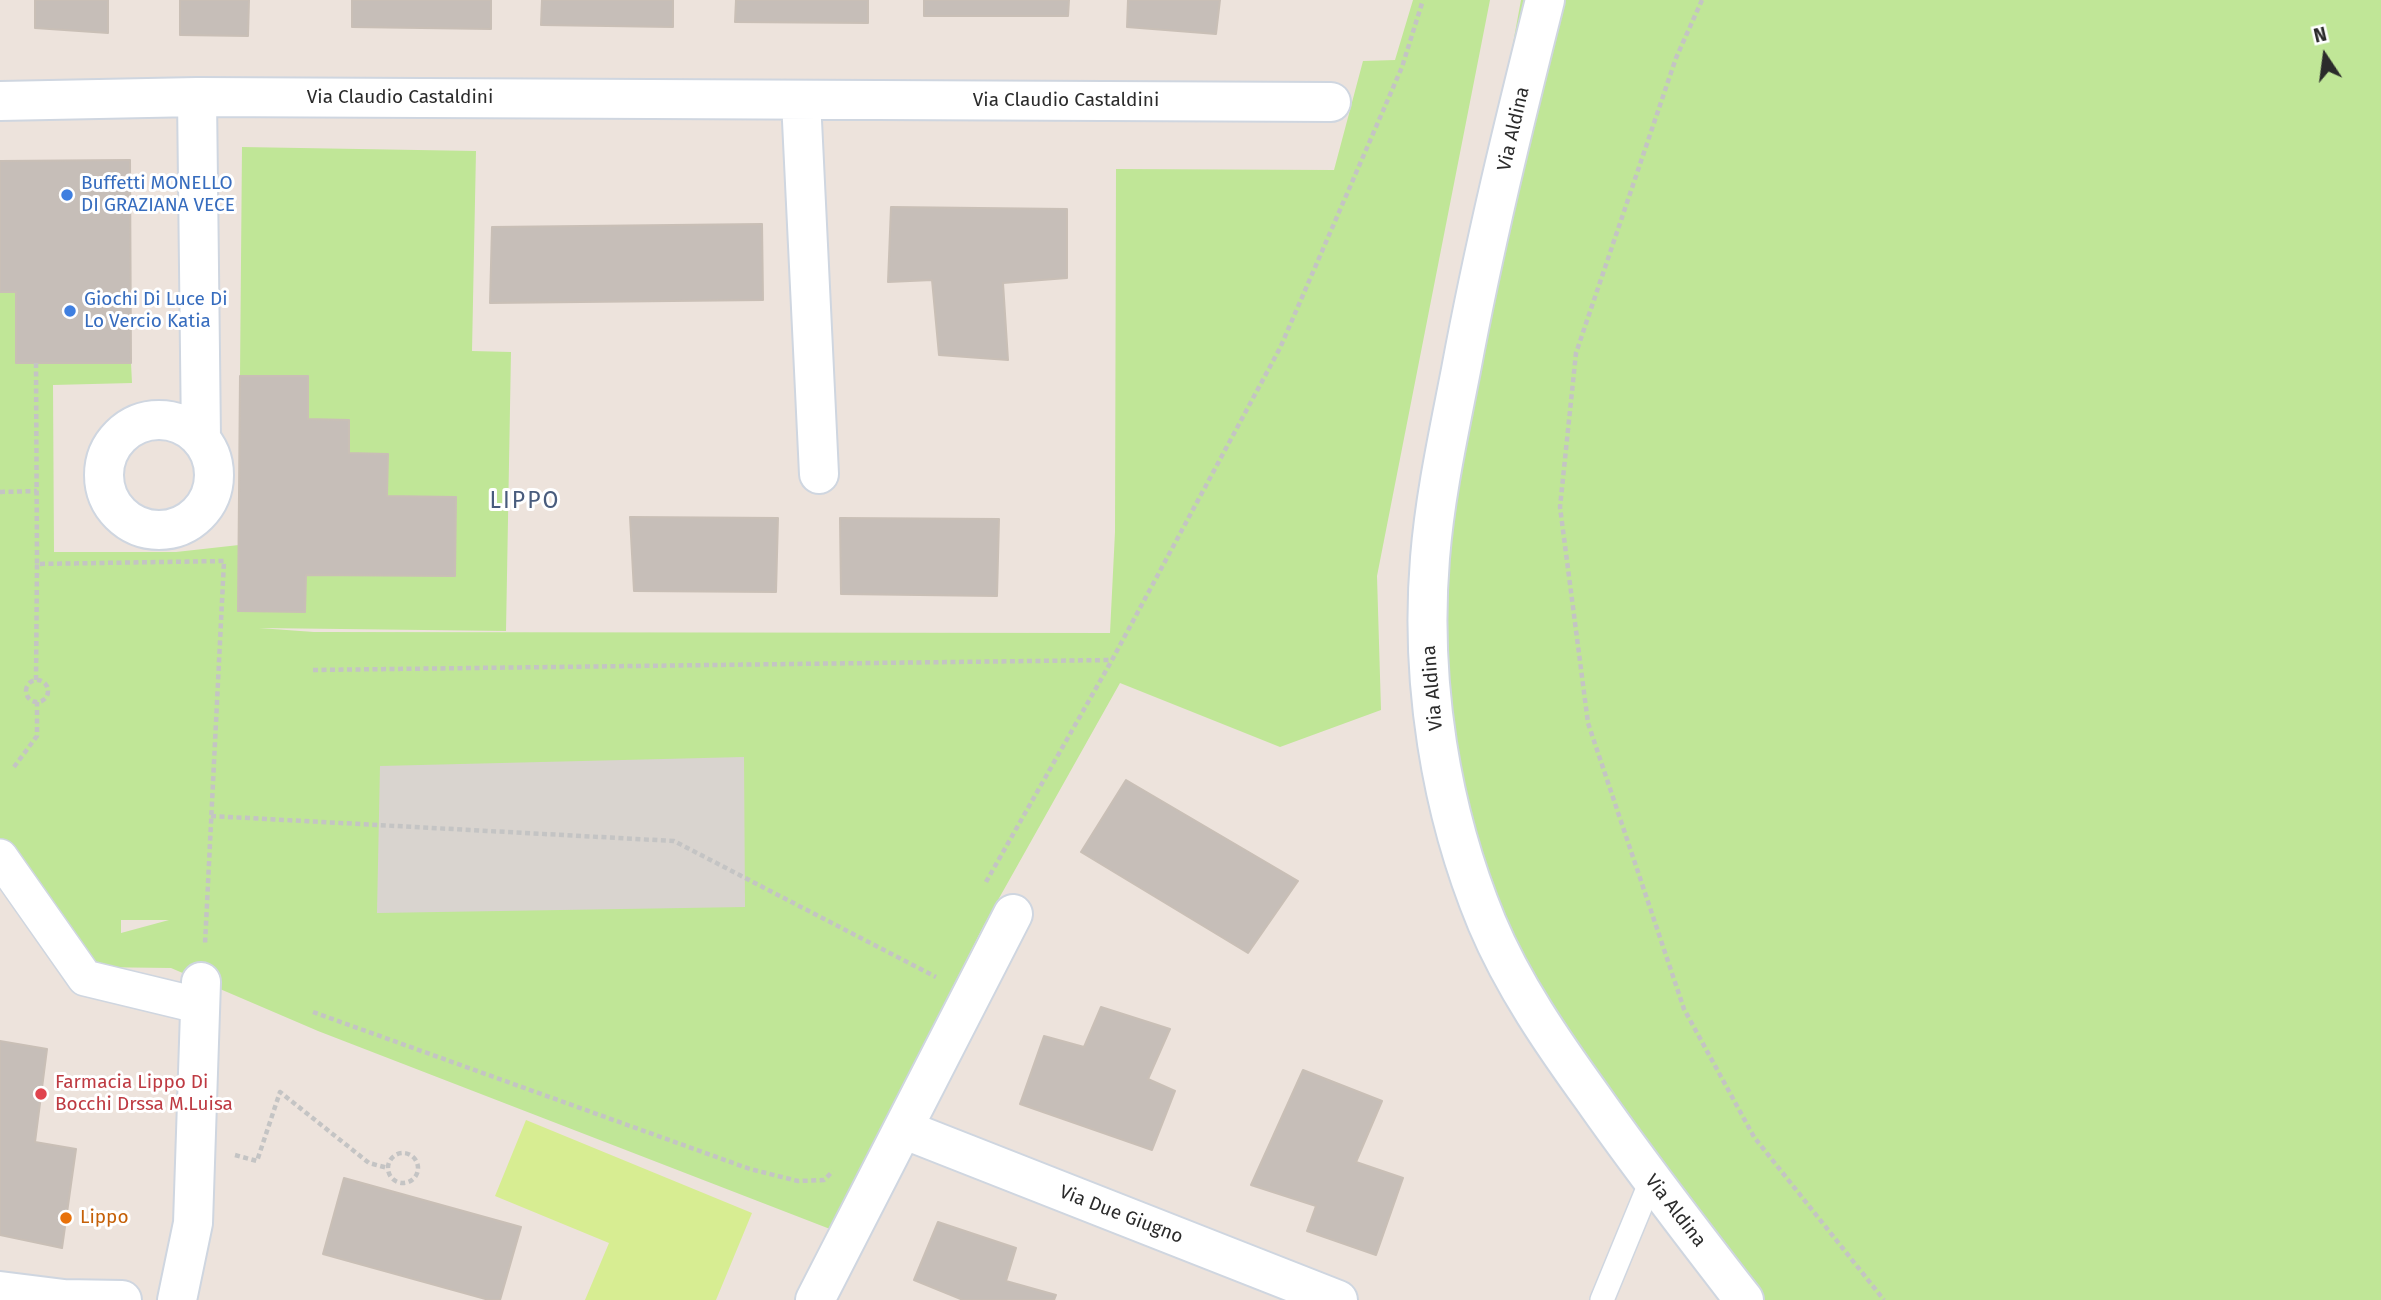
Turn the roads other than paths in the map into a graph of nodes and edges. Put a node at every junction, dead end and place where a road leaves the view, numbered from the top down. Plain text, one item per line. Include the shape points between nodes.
1 (1545, 0) edge
2 (197, 97) junction
3 (801, 100) junction
4 (0, 101) edge
5 (1331, 102) dead end
6 (201, 438) dead end
7 (819, 474) dead end
8 (0, 857) edge
9 (1013, 915) dead end
10 (201, 994) joint
11 (903, 1129) junction
12 (1651, 1181) junction
13 (0, 1292) edge
14 (122, 1300) edge
15 (177, 1300) edge
16 (815, 1300) edge
17 (1338, 1300) edge
18 (1602, 1300) edge
19 (1744, 1300) edge

1 - 12 street, Via Aldina via 1477,286 1441,474 1427,620 1432,701 1454,820 1488,925 1549,1036
2 - 3 street, Via Claudio Castaldini
2 - 4 street, Via Claudio Castaldini
2 - 6 street
3 - 5 street, Via Claudio Castaldini
3 - 7 street
8 - 10 street via 85,978
9 - 11 street
10 - 15 street via 193,1223
11 - 16 street
11 - 17 street, Via Due Giugno
12 - 18 lane
12 - 19 street, Via Aldina
13 - 14 street

